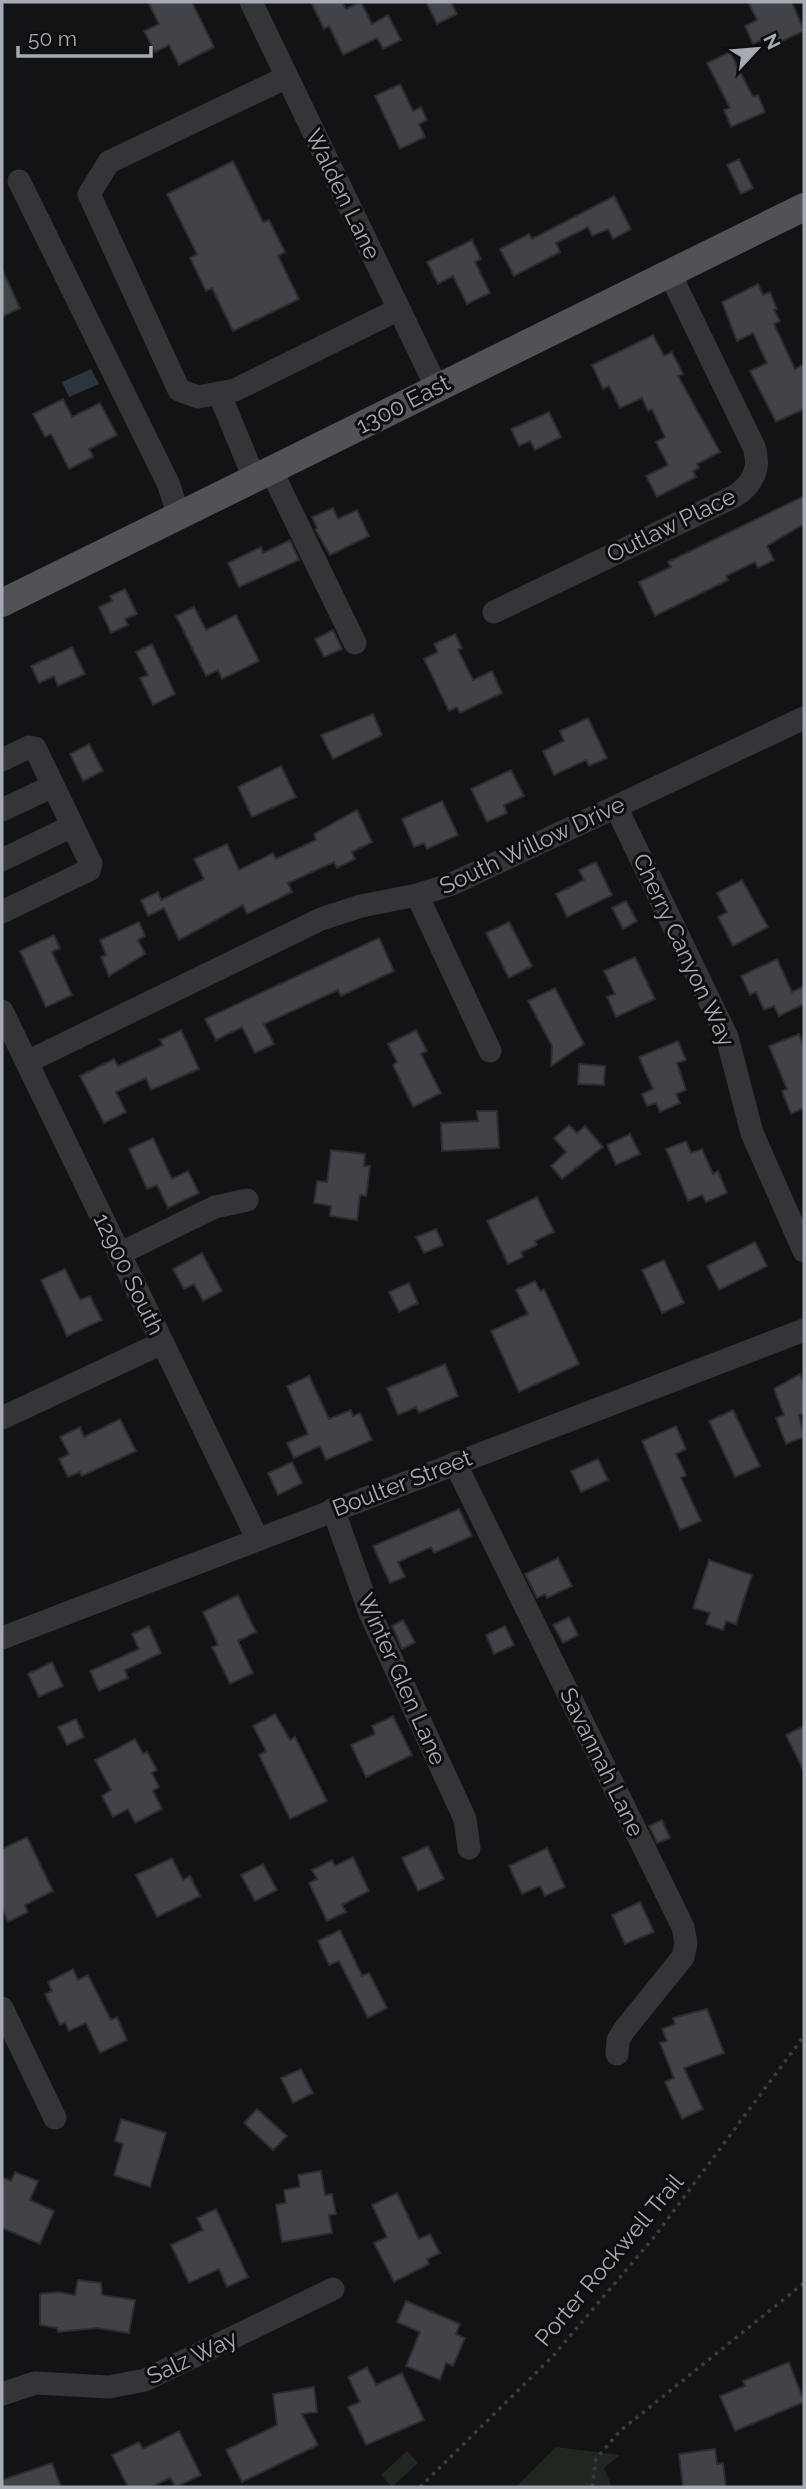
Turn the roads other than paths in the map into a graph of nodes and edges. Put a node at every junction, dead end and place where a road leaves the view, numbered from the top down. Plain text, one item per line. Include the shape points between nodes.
1 (251, 2) edge
2 (287, 77) junction
3 (19, 181) dead end
4 (804, 207) edge
5 (669, 272) junction
6 (399, 309) junction
7 (436, 386) junction
8 (219, 393) junction
9 (263, 476) junction
10 (179, 516) junction
11 (2, 603) edge
12 (494, 612) dead end
13 (355, 643) dead end
14 (804, 718) edge
15 (2, 760) edge
16 (53, 786) junction
17 (616, 807) junction
18 (2, 810) edge
19 (72, 826) junction
20 (2, 860) edge
21 (417, 895) junction
22 (2, 912) edge
23 (2, 1010) edge
24 (490, 1051) dead end
25 (27, 1062) junction
26 (247, 1200) dead end
27 (804, 1251) edge
28 (119, 1254) junction
29 (804, 1330) edge
30 (162, 1343) junction
31 (2, 1419) edge
32 (455, 1463) junction
33 (333, 1509) junction
34 (257, 1538) junction
35 (2, 1638) edge
36 (470, 1848) dead end
37 (2, 2008) edge
38 (617, 2054) dead end
39 (55, 2118) dead end
40 (333, 2289) dead end
41 (2, 2394) edge

1 - 2 street, Walden Lane
2 - 6 street, Walden Lane
2 - 8 street via 109,162 89,194 179,390 198,397
3 - 10 street via 162,471
4 - 5 main road, 1300 East
5 - 7 main road, 1300 East
5 - 12 street, Outlaw Place via 754,447 755,473 735,496
6 - 7 street, Walden Lane
6 - 8 street via 234,390
7 - 9 main road, 1300 East
8 - 9 street
9 - 10 main road, 1300 East
9 - 13 street
10 - 11 main road, 1300 East
14 - 17 street, South Willow Drive
15 - 16 street via 34,748
16 - 18 street
16 - 19 street
17 - 21 street, South Willow Drive via 493,866
17 - 27 street, Cherry Canyon Way via 727,1037 752,1133
19 - 20 street
19 - 22 street via 91,864 89,870
21 - 24 street
21 - 25 street, South Willow Drive via 381,900 321,919
23 - 25 street, 12900 South
25 - 28 street, 12900 South
26 - 28 street via 215,1208
28 - 30 street, 12900 South
29 - 32 street, Boulter Street
30 - 31 street
30 - 34 street, 12900 South
32 - 33 street, Boulter Street
32 - 38 street, Savannah Lane via 683,1927 683,1957 625,2029
33 - 34 street, Boulter Street
33 - 36 street, Winter Glen Lane via 370,1613 465,1819
34 - 35 street, Boulter Street
37 - 39 street
40 - 41 street, Salz Way via 145,2380 109,2387 35,2383

